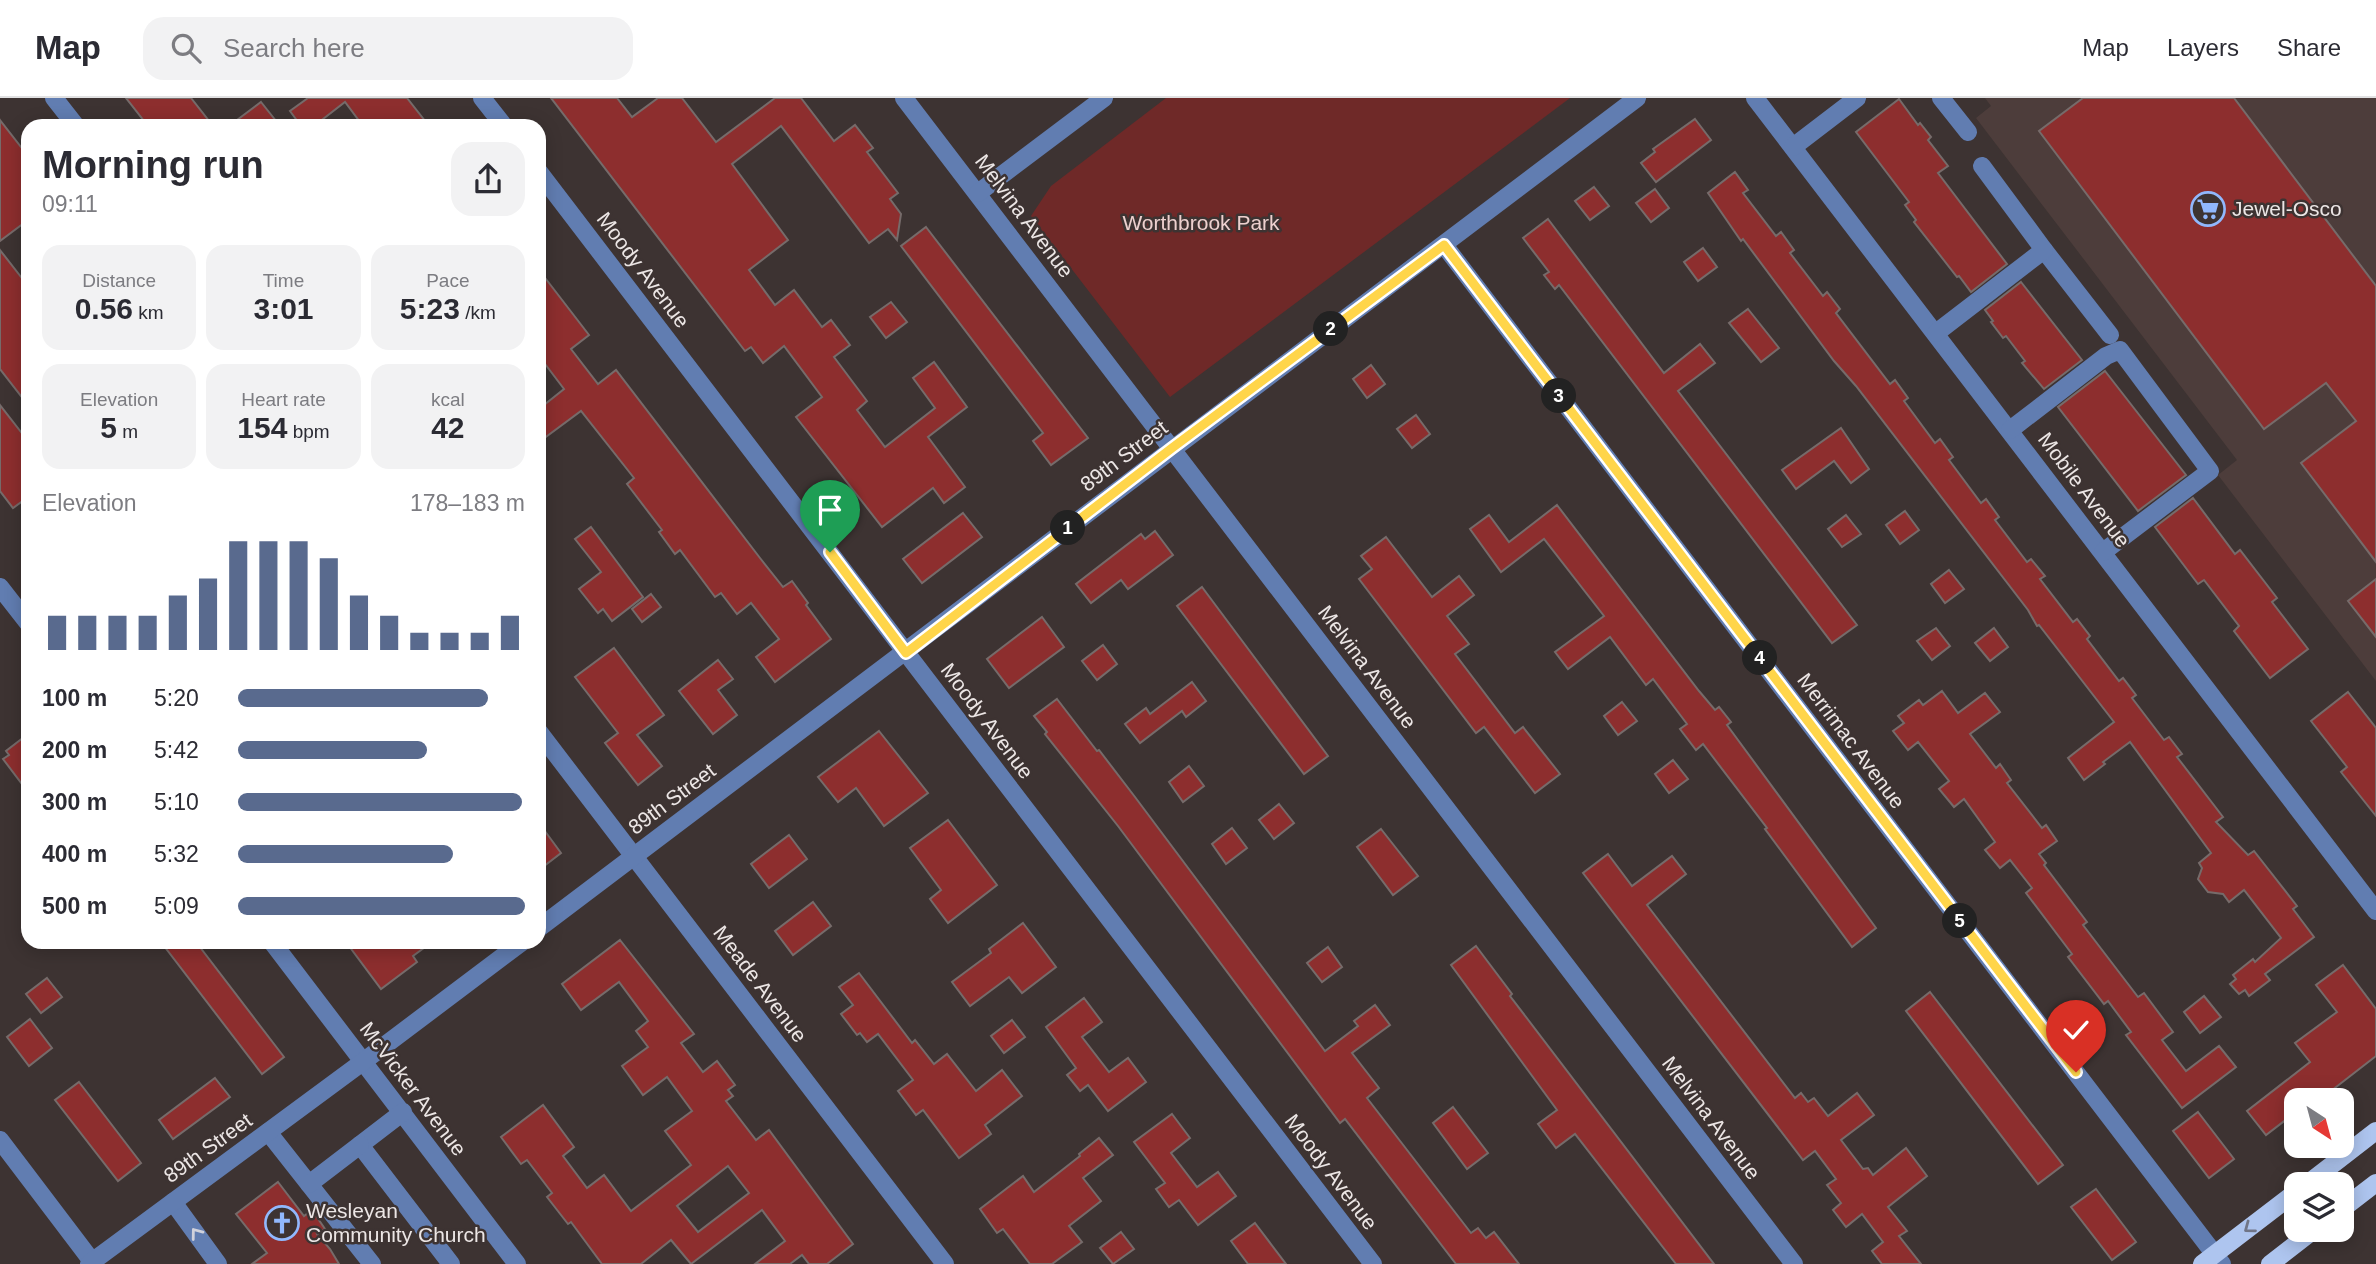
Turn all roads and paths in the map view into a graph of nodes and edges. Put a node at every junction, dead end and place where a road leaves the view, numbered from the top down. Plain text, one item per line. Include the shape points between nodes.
1 (54, 98) edge
2 (482, 98) edge
3 (904, 98) edge
4 (1104, 98) edge
5 (1637, 98) edge
6 (1755, 98) edge
7 (1857, 98) edge
8 (1941, 98) edge
9 (70, 119) edge
10 (498, 119) edge
11 (1968, 132) dead end
12 (1793, 147) junction
13 (1982, 166) dead end
14 (546, 181) edge
15 (978, 193) junction
16 (1444, 245) junction
17 (2044, 250) junction
18 (1936, 333) junction
19 (2110, 335) dead end
20 (2010, 430) junction
21 (1172, 448) junction
22 (2103, 552) junction
23 (0, 587) edge
24 (21, 615) edge
25 (906, 653) junction
26 (546, 741) edge
27 (634, 856) junction
28 (2376, 911) edge
29 (546, 923) edge
30 (277, 949) edge
31 (513, 949) edge
32 (364, 1062) junction
33 (402, 1112) junction
34 (268, 1132) junction
35 (2376, 1132) edge
36 (0, 1140) edge
37 (360, 1144) junction
38 (2323, 1172) edge
39 (2376, 1183) edge
40 (309, 1184) junction
41 (2354, 1200) edge
42 (173, 1202) junction
43 (2284, 1202) edge
44 (2298, 1242) edge
45 (2213, 1261) edge
46 (92, 1263) edge
47 (218, 1264) edge
48 (372, 1264) edge
49 (451, 1264) edge
50 (517, 1264) edge
51 (945, 1264) edge
52 (1373, 1264) edge
53 (1794, 1264) edge
54 (2270, 1264) edge

1 - 9 street
2 - 10 street
3 - 15 street, Melvina Avenue
4 - 15 street
5 - 16 street, 89th Street
6 - 12 street, Mobile Avenue
7 - 12 street
8 - 11 street
12 - 18 street, Mobile Avenue
13 - 17 street
14 - 25 street, Moody Avenue
15 - 21 street, Melvina Avenue
16 - 21 street, 89th Street
16 - 45 street, Merrimac Avenue
17 - 18 street
17 - 19 street
18 - 20 street, Mobile Avenue
20 - 22 street, Mobile Avenue
20 - 22 street via 2106,356 2120,351 2210,471
21 - 25 street, 89th Street
21 - 53 street, Melvina Avenue
22 - 28 street, Mobile Avenue
23 - 24 street
25 - 27 street, 89th Street
25 - 52 street, Moody Avenue
26 - 27 street, Meade Avenue
27 - 29 street, 89th Street
27 - 51 street, Meade Avenue
30 - 32 street, McVicker Avenue
31 - 32 street, 89th Street
32 - 33 street, McVicker Avenue
32 - 34 street, 89th Street
33 - 37 street
33 - 50 street, McVicker Avenue
34 - 40 street
34 - 42 street, 89th Street
35 - 38 main road
36 - 46 street
37 - 40 street
37 - 49 street
39 - 41 main road
40 - 48 street
42 - 46 street, 89th Street
47 -> 42 street
43 -> 45 main road
44 - 54 main road

